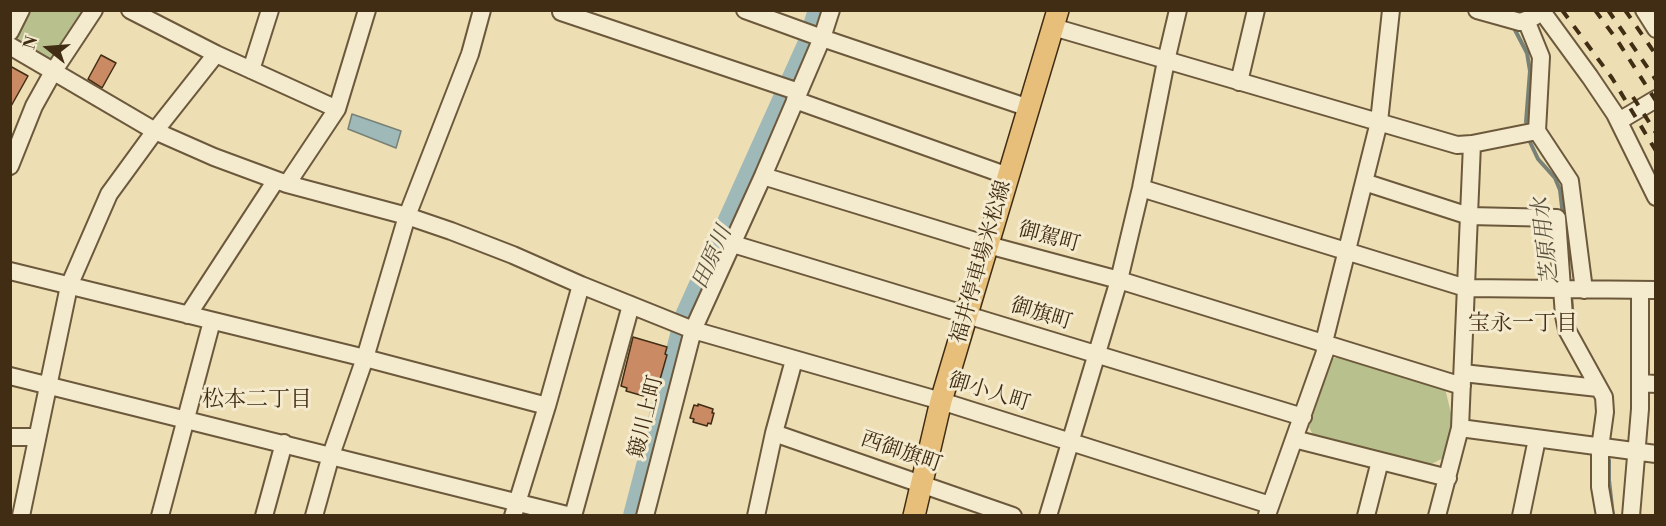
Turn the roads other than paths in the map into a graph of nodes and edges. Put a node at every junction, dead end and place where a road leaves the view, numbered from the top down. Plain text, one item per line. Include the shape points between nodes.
1 (21, 10) edge
2 (94, 10) edge
3 (130, 10) edge
4 (270, 10) edge
5 (367, 10) edge
6 (482, 10) edge
7 (745, 10) edge
8 (831, 10) edge
9 (1178, 10) edge
10 (1256, 10) edge
11 (1391, 10) edge
12 (1477, 10) edge
13 (1644, 10) edge
14 (560, 11) edge
15 (1542, 12) edge
16 (1056, 19) edge
17 (1526, 20) junction
18 (1656, 29) edge
19 (10, 32) edge
20 (822, 38) junction
21 (10, 46) edge
22 (216, 54) junction
23 (1166, 61) junction
24 (251, 70) junction
25 (53, 72) junction
26 (1239, 82) junction
27 (797, 96) junction
28 (1656, 99) edge
29 (1029, 108) junction
30 (337, 109) junction
31 (1619, 121) junction
32 (1379, 122) junction
33 (1538, 131) junction
34 (155, 132) junction
35 (1472, 144) junction
36 (10, 166) edge
37 (1008, 176) junction
38 (763, 177) junction
39 (281, 182) junction
40 (1364, 182) junction
41 (1142, 188) junction
42 (1656, 197) edge
43 (407, 216) junction
44 (1469, 216) junction
45 (733, 244) junction
46 (988, 245) junction
47 (1347, 251) junction
48 (10, 271) edge
49 (1119, 280) junction
50 (582, 285) junction
51 (69, 286) junction
52 (1466, 288) junction
53 (1562, 289) junction
54 (1584, 290) junction
55 (1648, 290) edge
56 (631, 305) junction
57 (188, 315) junction
58 (967, 315) junction
59 (212, 321) junction
60 (693, 330) junction
61 (1324, 342) junction
62 (1096, 355) junction
63 (364, 358) junction
64 (794, 360) junction
65 (10, 376) edge
66 (1462, 380) junction
67 (48, 384) junction
68 (1648, 384) edge
69 (1598, 388) junction
70 (941, 401) junction
71 (547, 406) junction
72 (1303, 417) junction
73 (186, 418) junction
74 (1460, 428) junction
75 (774, 433) junction
76 (37, 437) junction
77 (10, 438) edge
78 (1538, 439) junction
79 (1294, 440) junction
80 (1071, 442) junction
81 (284, 443) junction
82 (1600, 448) junction
83 (1635, 452) junction
84 (1656, 454) edge
85 (331, 455) junction
86 (1380, 461) junction
87 (1448, 478) junction
88 (920, 484) junction
89 (515, 508) edge
90 (1269, 510) edge
91 (21, 516) edge
92 (160, 516) edge
93 (264, 516) edge
94 (314, 516) edge
95 (572, 516) edge
96 (645, 516) edge
97 (756, 516) edge
98 (914, 516) edge
99 (1013, 516) edge
100 (1047, 516) edge
101 (1366, 516) edge
102 (1437, 516) edge
103 (1521, 516) edge
104 (1605, 516) edge
105 (1631, 516) edge

1 - 19 street
2 - 25 street
3 - 22 street
4 - 24 street
5 - 30 street
6 - 43 street via 470,54
7 - 20 street
8 - 20 street, 簸川上町
9 - 23 street
10 - 26 street
11 - 32 street
12 - 17 street via 1520,22
13 - 18 street
14 - 27 street
15 - 17 street
15 - 31 street
16 - 23 street
16 - 29 main road, 福井停車場米松線
17 - 33 street via 1541,57
20 - 27 street, 簸川上町
20 - 29 street
21 - 25 street, 御小人町
22 - 24 street
22 - 34 street
23 - 26 street
23 - 41 street
24 - 30 street
25 - 34 street, 御小人町
25 - 36 street via 34,106
26 - 32 street
27 - 37 street
27 - 38 street, 簸川上町
28 - 31 street
29 - 37 main road, 福井停車場米松線
30 - 39 street
31 - 42 street
32 - 35 street via 1457,145
32 - 40 street
33 - 35 street
33 - 54 street via 1570,181
34 - 39 street, 御小人町
34 - 51 street via 109,194
35 - 44 street
37 - 46 main road, 福井停車場米松線
38 - 45 street, 簸川上町
38 - 46 street, 御駕町
39 - 43 street, 御小人町
39 - 57 street
40 - 44 street
40 - 47 street
41 - 47 street
41 - 49 street
43 - 50 street, 御小人町
43 - 63 street
44 - 52 street
44 - 53 street via 1557,218
45 - 58 street, 御旗町
45 - 60 street, 簸川上町
46 - 49 street, 御駕町
46 - 58 main road, 福井停車場米松線
47 - 52 street
47 - 61 street
48 - 51 street
49 - 61 street, 御駕町
49 - 62 street
50 - 56 street, 御小人町
50 - 71 street
51 - 57 street
51 - 67 street
52 - 53 street
52 - 66 street
53 - 54 street
53 - 69 street via 1567,330
54 - 55 street
55 - 68 street
56 - 60 street, 御小人町
56 - 95 street
57 - 59 street
58 - 62 street, 御旗町
58 - 70 main road, 福井停車場米松線
59 - 63 street
59 - 73 street
60 - 64 street, 御小人町
60 - 96 street, 簸川上町
61 - 66 street, 御駕町
61 - 72 street via 1325,352
62 - 72 street, 御旗町
62 - 80 street
63 - 71 street
63 - 85 street
64 - 70 street, 御小人町
64 - 75 street
65 - 67 street
66 - 69 street, 御駕町
66 - 74 street
67 - 73 street
67 - 76 street
68 - 83 street via 1640,409
69 - 82 street via 1604,397 1605,412
70 - 80 street, 御小人町
70 - 88 main road, 福井停車場米松線
71 - 89 street
72 - 79 street
73 - 81 street
73 - 92 street
74 - 78 street
74 - 87 street
75 - 88 street, 西御旗町
75 - 97 street
76 - 77 street
76 - 91 street
78 - 82 street
78 - 103 street
79 - 86 street
79 - 90 street
80 - 90 street, 御小人町
80 - 100 street
81 - 85 street
81 - 93 street
82 - 83 street
82 - 104 street
83 - 84 street
83 - 105 street
85 - 89 street
85 - 94 street
86 - 87 street
86 - 101 street
87 - 102 street
88 - 98 main road, 福井停車場米松線
88 - 99 street, 西御旗町
89 - 95 street

